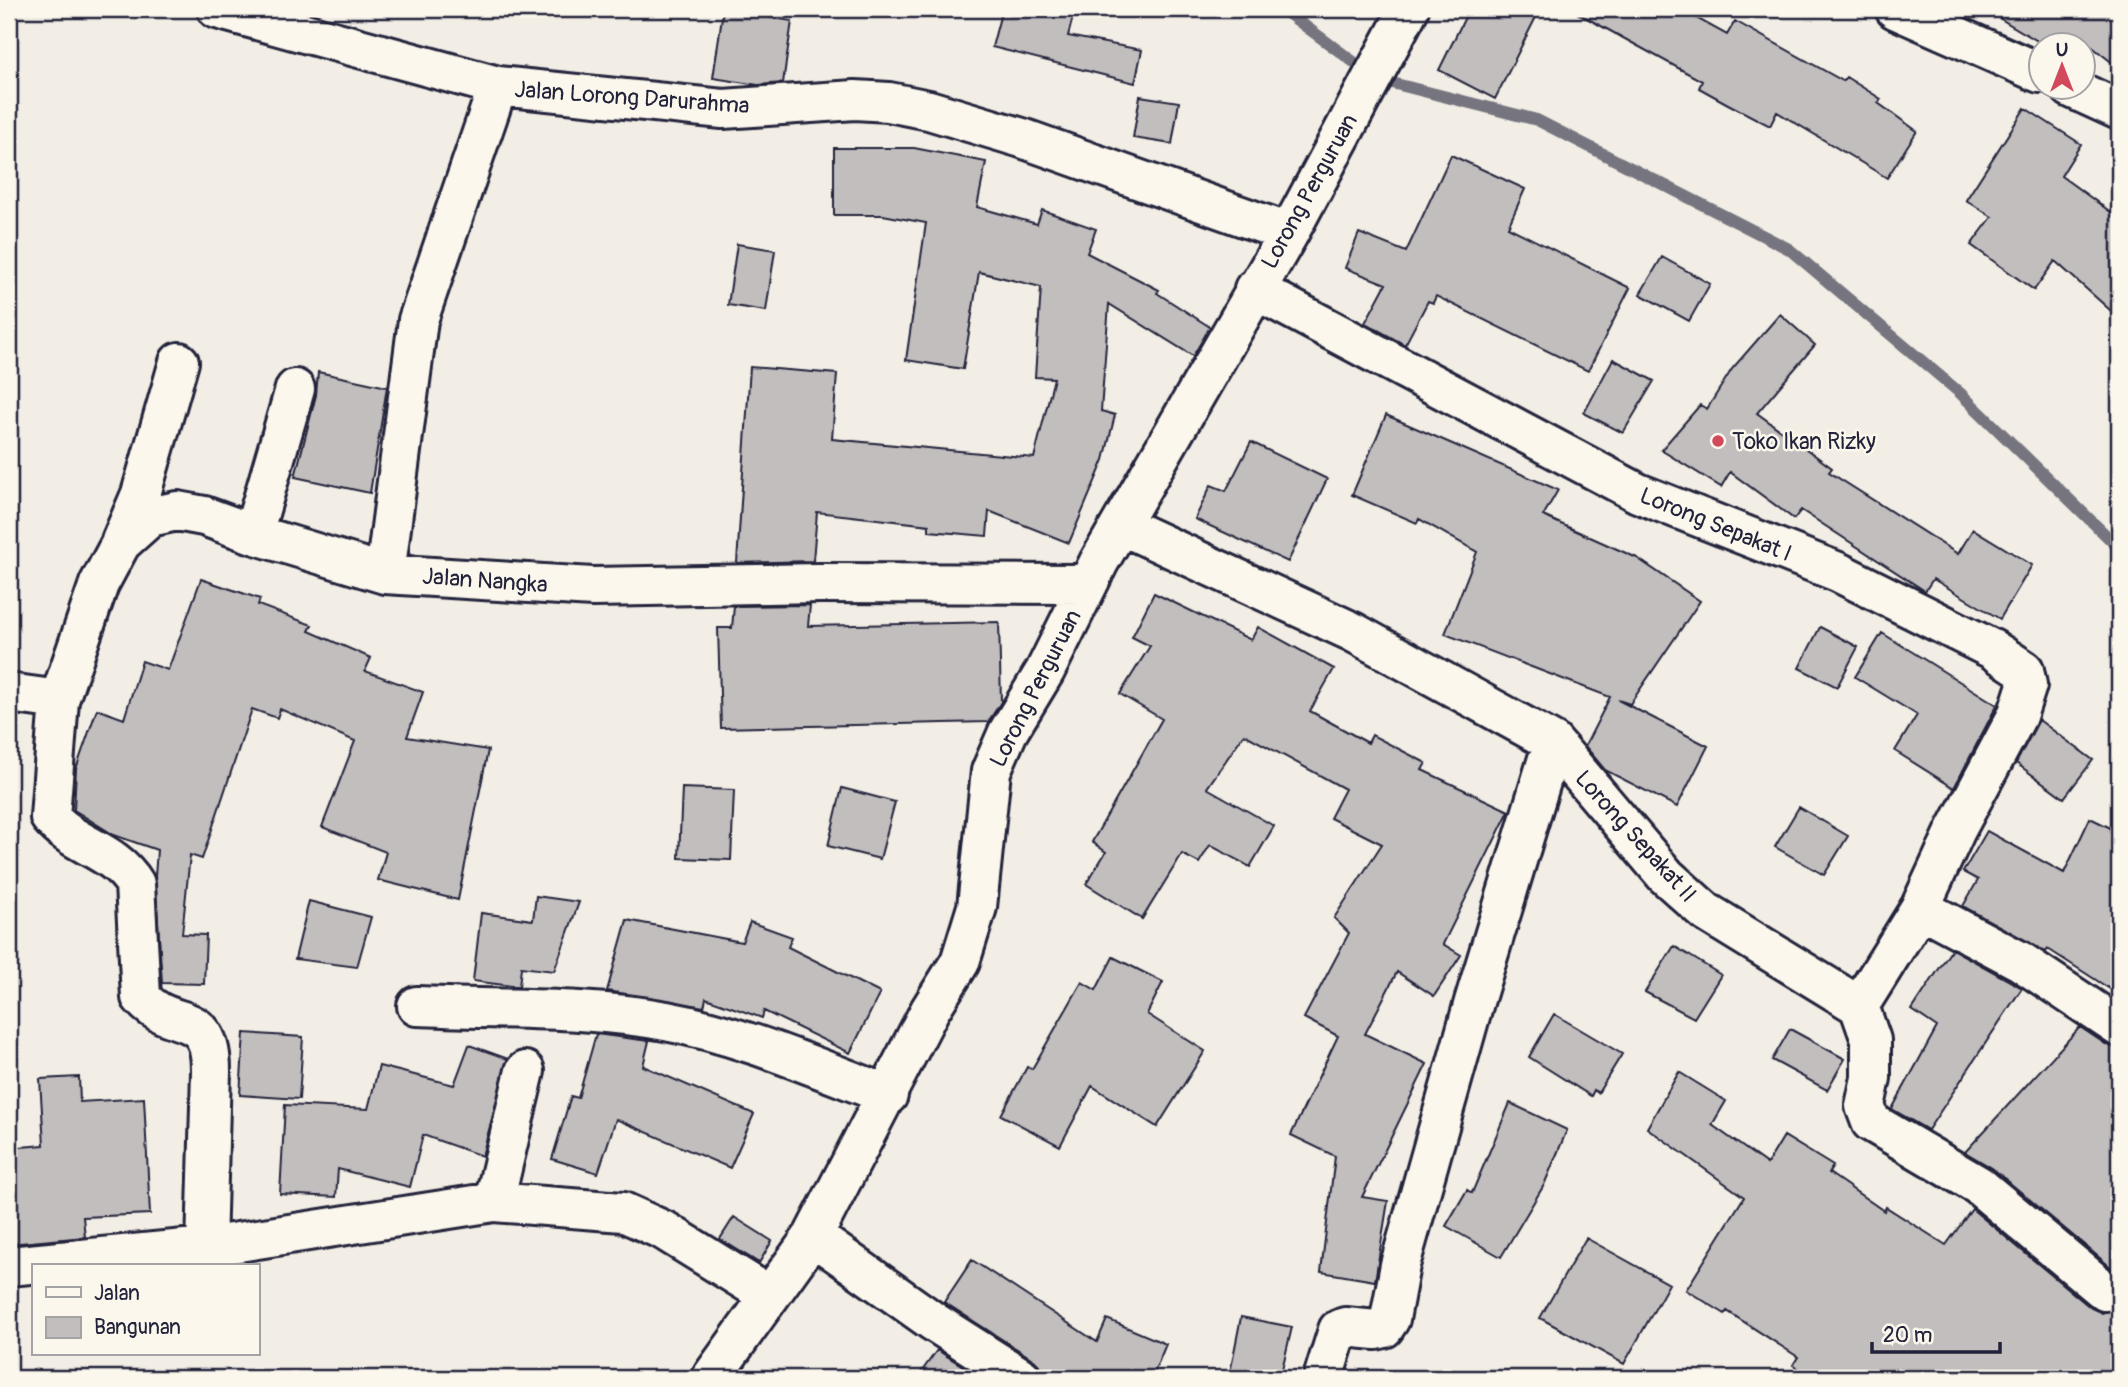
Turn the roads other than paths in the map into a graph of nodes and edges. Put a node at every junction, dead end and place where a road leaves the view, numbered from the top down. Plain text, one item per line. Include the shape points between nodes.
1 (217, 9) edge
2 (1409, 9) edge
3 (1895, 9) edge
4 (2026, 67) edge
5 (498, 86) junction
6 (2096, 99) edge
7 (2119, 110) edge
8 (1289, 233) junction
9 (1254, 289) junction
10 (180, 362) dead end
11 (295, 389) dead end
12 (1121, 525) junction
13 (253, 534) junction
14 (121, 543) junction
15 (385, 574) junction
16 (1088, 584) junction
17 (9, 693) edge
18 (59, 700) junction
19 (1553, 742) junction
20 (1920, 908) junction
21 (417, 1006) dead end
22 (1859, 1006) junction
23 (2119, 1027) edge
24 (525, 1071) dead end
25 (888, 1095) junction
26 (494, 1202) junction
27 (813, 1236) junction
28 (206, 1247) junction
29 (9, 1266) edge
30 (2105, 1291) dead end
31 (770, 1296) junction
32 (711, 1378) edge
33 (1022, 1378) edge
34 (1323, 1378) edge

1 - 5 street, Jalan Lorong Darurahma
2 - 8 street, Lorong Perguruan
3 - 4 street
5 - 8 street, Jalan Lorong Darurahma via 723,109 889,102 1022,138
5 - 15 street via 418,320
6 - 7 street
8 - 9 street, Lorong Perguruan
9 - 12 street, Lorong Perguruan
9 - 20 street, Lorong Sepakat I via 1638,493 1838,572 2014,660 2026,677 2021,708
10 - 14 street via 141,494
11 - 13 street
12 - 16 street, Lorong Perguruan
12 - 19 street, Lorong Sepakat II via 1353,632
13 - 14 street, Jalan Nangka via 204,516 177,512 150,517
13 - 15 street, Jalan Nangka
14 - 18 street, Jalan Nangka via 99,583
15 - 16 street, Jalan Nangka via 593,587
16 - 25 street, Lorong Perguruan via 991,771 971,934
17 - 18 street
18 - 28 street, Jalan Nangka via 50,817 128,873 135,884 141,997 158,1011 203,1031 209,1042
19 - 22 street, Lorong Sepakat II via 1666,876 1706,912
19 - 34 street via 1399,1265 1390,1319 1376,1330 1338,1330
20 - 22 street, Lorong Sepakat I
20 - 23 street via 2020,961
21 - 25 street via 562,1009 667,1021 756,1045
22 - 30 street via 1871,1040 1865,1106 1871,1122 1978,1185
24 - 26 street
25 - 27 street, Lorong Perguruan
26 - 28 street
26 - 31 street via 623,1212 664,1231
27 - 31 street, Lorong Perguruan
27 - 33 street
28 - 29 street
31 - 32 street, Lorong Perguruan

